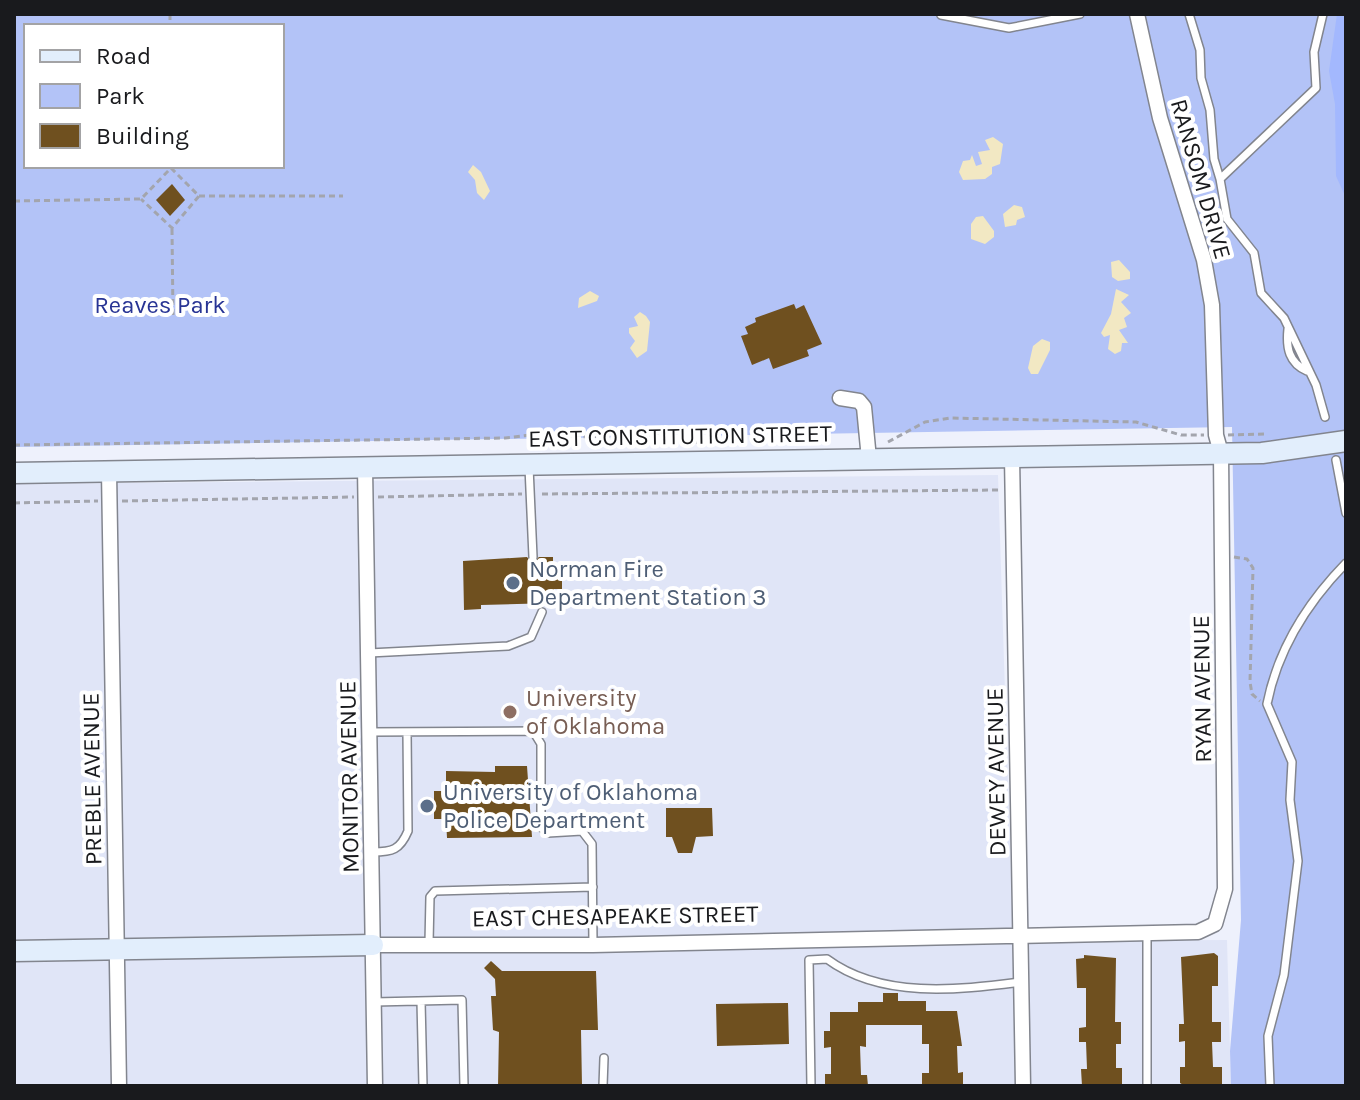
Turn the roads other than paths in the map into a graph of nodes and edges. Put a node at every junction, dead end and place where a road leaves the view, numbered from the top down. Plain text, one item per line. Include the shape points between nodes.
1 (1080, 14) edge
2 (1137, 14) edge
3 (1189, 14) edge
4 (1323, 14) edge
5 (941, 15) edge
6 (1220, 179) junction
7 (840, 398) dead end
8 (1325, 417) dead end
9 (1346, 441) edge
10 (1219, 444) junction
11 (869, 451) junction
12 (1012, 457) junction
13 (1336, 460) dead end
14 (529, 465) junction
15 (365, 468) junction
16 (109, 471) junction
17 (14, 473) edge
18 (1346, 511) edge
19 (533, 557) dead end
20 (1346, 563) edge
21 (542, 612) dead end
22 (369, 653) junction
23 (370, 732) junction
24 (407, 732) junction
25 (373, 852) junction
26 (593, 887) junction
27 (1215, 924) joint
28 (1147, 933) junction
29 (1021, 935) junction
30 (816, 939) junction
31 (429, 943) junction
32 (373, 945) junction
33 (593, 945) junction
34 (117, 949) junction
35 (14, 951) edge
36 (817, 959) junction
37 (1021, 982) junction
38 (421, 1001) junction
39 (374, 1002) junction
40 (604, 1058) dead end
41 (119, 1086) edge
42 (375, 1086) edge
43 (423, 1086) edge
44 (464, 1086) edge
45 (603, 1086) edge
46 (811, 1086) edge
47 (1023, 1086) edge
48 (1147, 1086) edge
49 (1270, 1086) edge

1 - 5 lane via 1009,28
2 - 10 street, RANSOM DRIVE via 1160,118 1204,260 1212,305
3 - 6 lane via 1200,50
4 - 6 lane via 1314,52 1316,88
6 - 8 lane via 1230,226 1254,253 1261,293 1288,327
7 - 11 street via 864,407
9 - 10 main road, EAST CONSTITUTION STREET via 1290,451
10 - 12 main road, EAST CONSTITUTION STREET
10 - 27 street, RYAN AVENUE via 1225,889
11 - 12 main road, EAST CONSTITUTION STREET
11 - 14 main road, EAST CONSTITUTION STREET
12 - 29 street, DEWEY AVENUE
13 - 18 lane
14 - 15 main road, EAST CONSTITUTION STREET
14 - 19 lane
15 - 16 main road, EAST CONSTITUTION STREET
15 - 22 street, MONITOR AVENUE
16 - 17 main road, EAST CONSTITUTION STREET
16 - 34 street, PREBLE AVENUE
20 - 49 lane via 1294,629 1267,704 1292,762 1290,800 1298,861 1286,963 1268,1036
21 - 22 lane via 531,637 508,646
22 - 23 street, MONITOR AVENUE
23 - 24 lane
23 - 25 street, MONITOR AVENUE
24 - 25 lane via 408,831 392,852
24 - 26 lane via 533,731 541,744 541,827 548,833 588,834
25 - 32 street, MONITOR AVENUE
26 - 31 lane via 435,891 430,897
26 - 33 lane
27 - 28 street, EAST CHESAPEAKE STREET via 1198,932
28 - 29 street, EAST CHESAPEAKE STREET
28 - 48 lane
29 - 30 street, EAST CHESAPEAKE STREET
29 - 37 street, DEWEY AVENUE
30 - 33 street, EAST CHESAPEAKE STREET
30 - 36 lane
31 - 32 street, EAST CHESAPEAKE STREET
31 - 33 street, EAST CHESAPEAKE STREET
32 - 34 main road, EAST CHESAPEAKE STREET
32 - 39 street, MONITOR AVENUE
34 - 35 main road, EAST CHESAPEAKE STREET
34 - 41 street, PREBLE AVENUE
36 - 37 lane via 890,985 985,987
36 - 46 lane via 809,960
37 - 47 street, DEWEY AVENUE
38 - 39 lane
38 - 43 lane
38 - 44 lane via 462,1000
39 - 42 street, MONITOR AVENUE
40 - 45 lane

